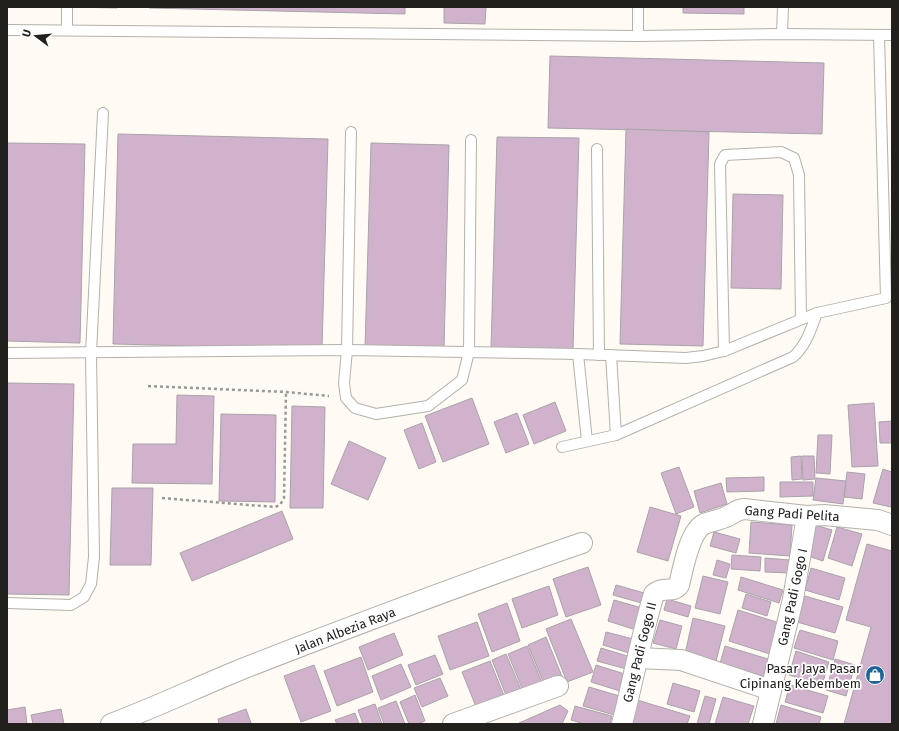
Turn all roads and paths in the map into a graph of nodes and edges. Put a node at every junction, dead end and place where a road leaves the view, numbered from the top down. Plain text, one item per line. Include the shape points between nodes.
1 (67, 7) edge
2 (638, 7) edge
3 (783, 7) edge
4 (7, 30) edge
5 (67, 30) junction
6 (782, 34) junction
7 (880, 35) junction
8 (892, 35) edge
9 (638, 36) junction
10 (102, 112) dead end
11 (351, 132) dead end
12 (471, 140) dead end
13 (596, 149) dead end
14 (889, 297) edge
15 (817, 313) junction
16 (801, 319) junction
17 (347, 350) junction
18 (724, 351) junction
19 (470, 352) junction
20 (7, 353) edge
21 (91, 353) junction
22 (578, 354) junction
23 (599, 355) junction
24 (611, 355) junction
25 (148, 386) dead end
26 (286, 392) junction
27 (346, 398) junction
28 (616, 435) junction
29 (587, 441) junction
30 (562, 447) dead end
31 (162, 498) dead end
32 (807, 516) junction
33 (892, 525) edge
34 (697, 530) joint
35 (582, 543) dead end
36 (7, 603) edge
37 (638, 658) junction
38 (558, 686) dead end
39 (771, 690) junction
40 (145, 718) edge
41 (461, 723) edge
42 (111, 724) edge
43 (622, 724) edge
44 (763, 724) edge

1 - 5 lane
2 - 9 lane
3 - 6 lane
4 - 5 lane
5 - 9 lane
6 - 7 lane
6 - 9 lane
7 - 8 lane
7 - 14 lane
10 - 21 lane
11 - 17 lane
12 - 19 lane
13 - 23 lane
14 - 15 lane
15 - 16 lane
15 - 28 lane via 805,343 800,352 793,357
16 - 18 lane
16 - 18 lane via 799,175 794,158 780,152 725,155 720,164
17 - 19 lane
17 - 21 lane
17 - 27 lane via 344,383
18 - 24 lane via 686,358
19 - 22 lane
19 - 27 lane via 462,380 428,406 376,414 355,408
20 - 21 lane
21 - 36 lane via 94,557 91,584 84,597 71,605
22 - 23 lane
22 - 29 lane
23 - 24 lane
24 - 28 lane
25 - 26 path
26 - 27 path
26 - 31 path via 284,498 280,505 275,507
28 - 29 lane
29 - 30 lane
32 - 33 street, Gang Padi Pelita via 824,514 878,520
32 - 34 street, Gang Padi Pelita via 736,510 729,516 704,524
32 - 39 street, Gang Padi Gogo I via 793,598
34 - 37 street, Gang Padi Gogo II via 690,543 679,585 674,589 664,588 654,594
35 - 40 street, Jalan Albezia Raya via 477,579 241,670
37 - 39 street via 681,660
37 - 43 street, Gang Padi Gogo II
38 - 41 street
39 - 44 street, Gang Padi Gogo I
40 - 42 street, Jalan Albezia Raya

